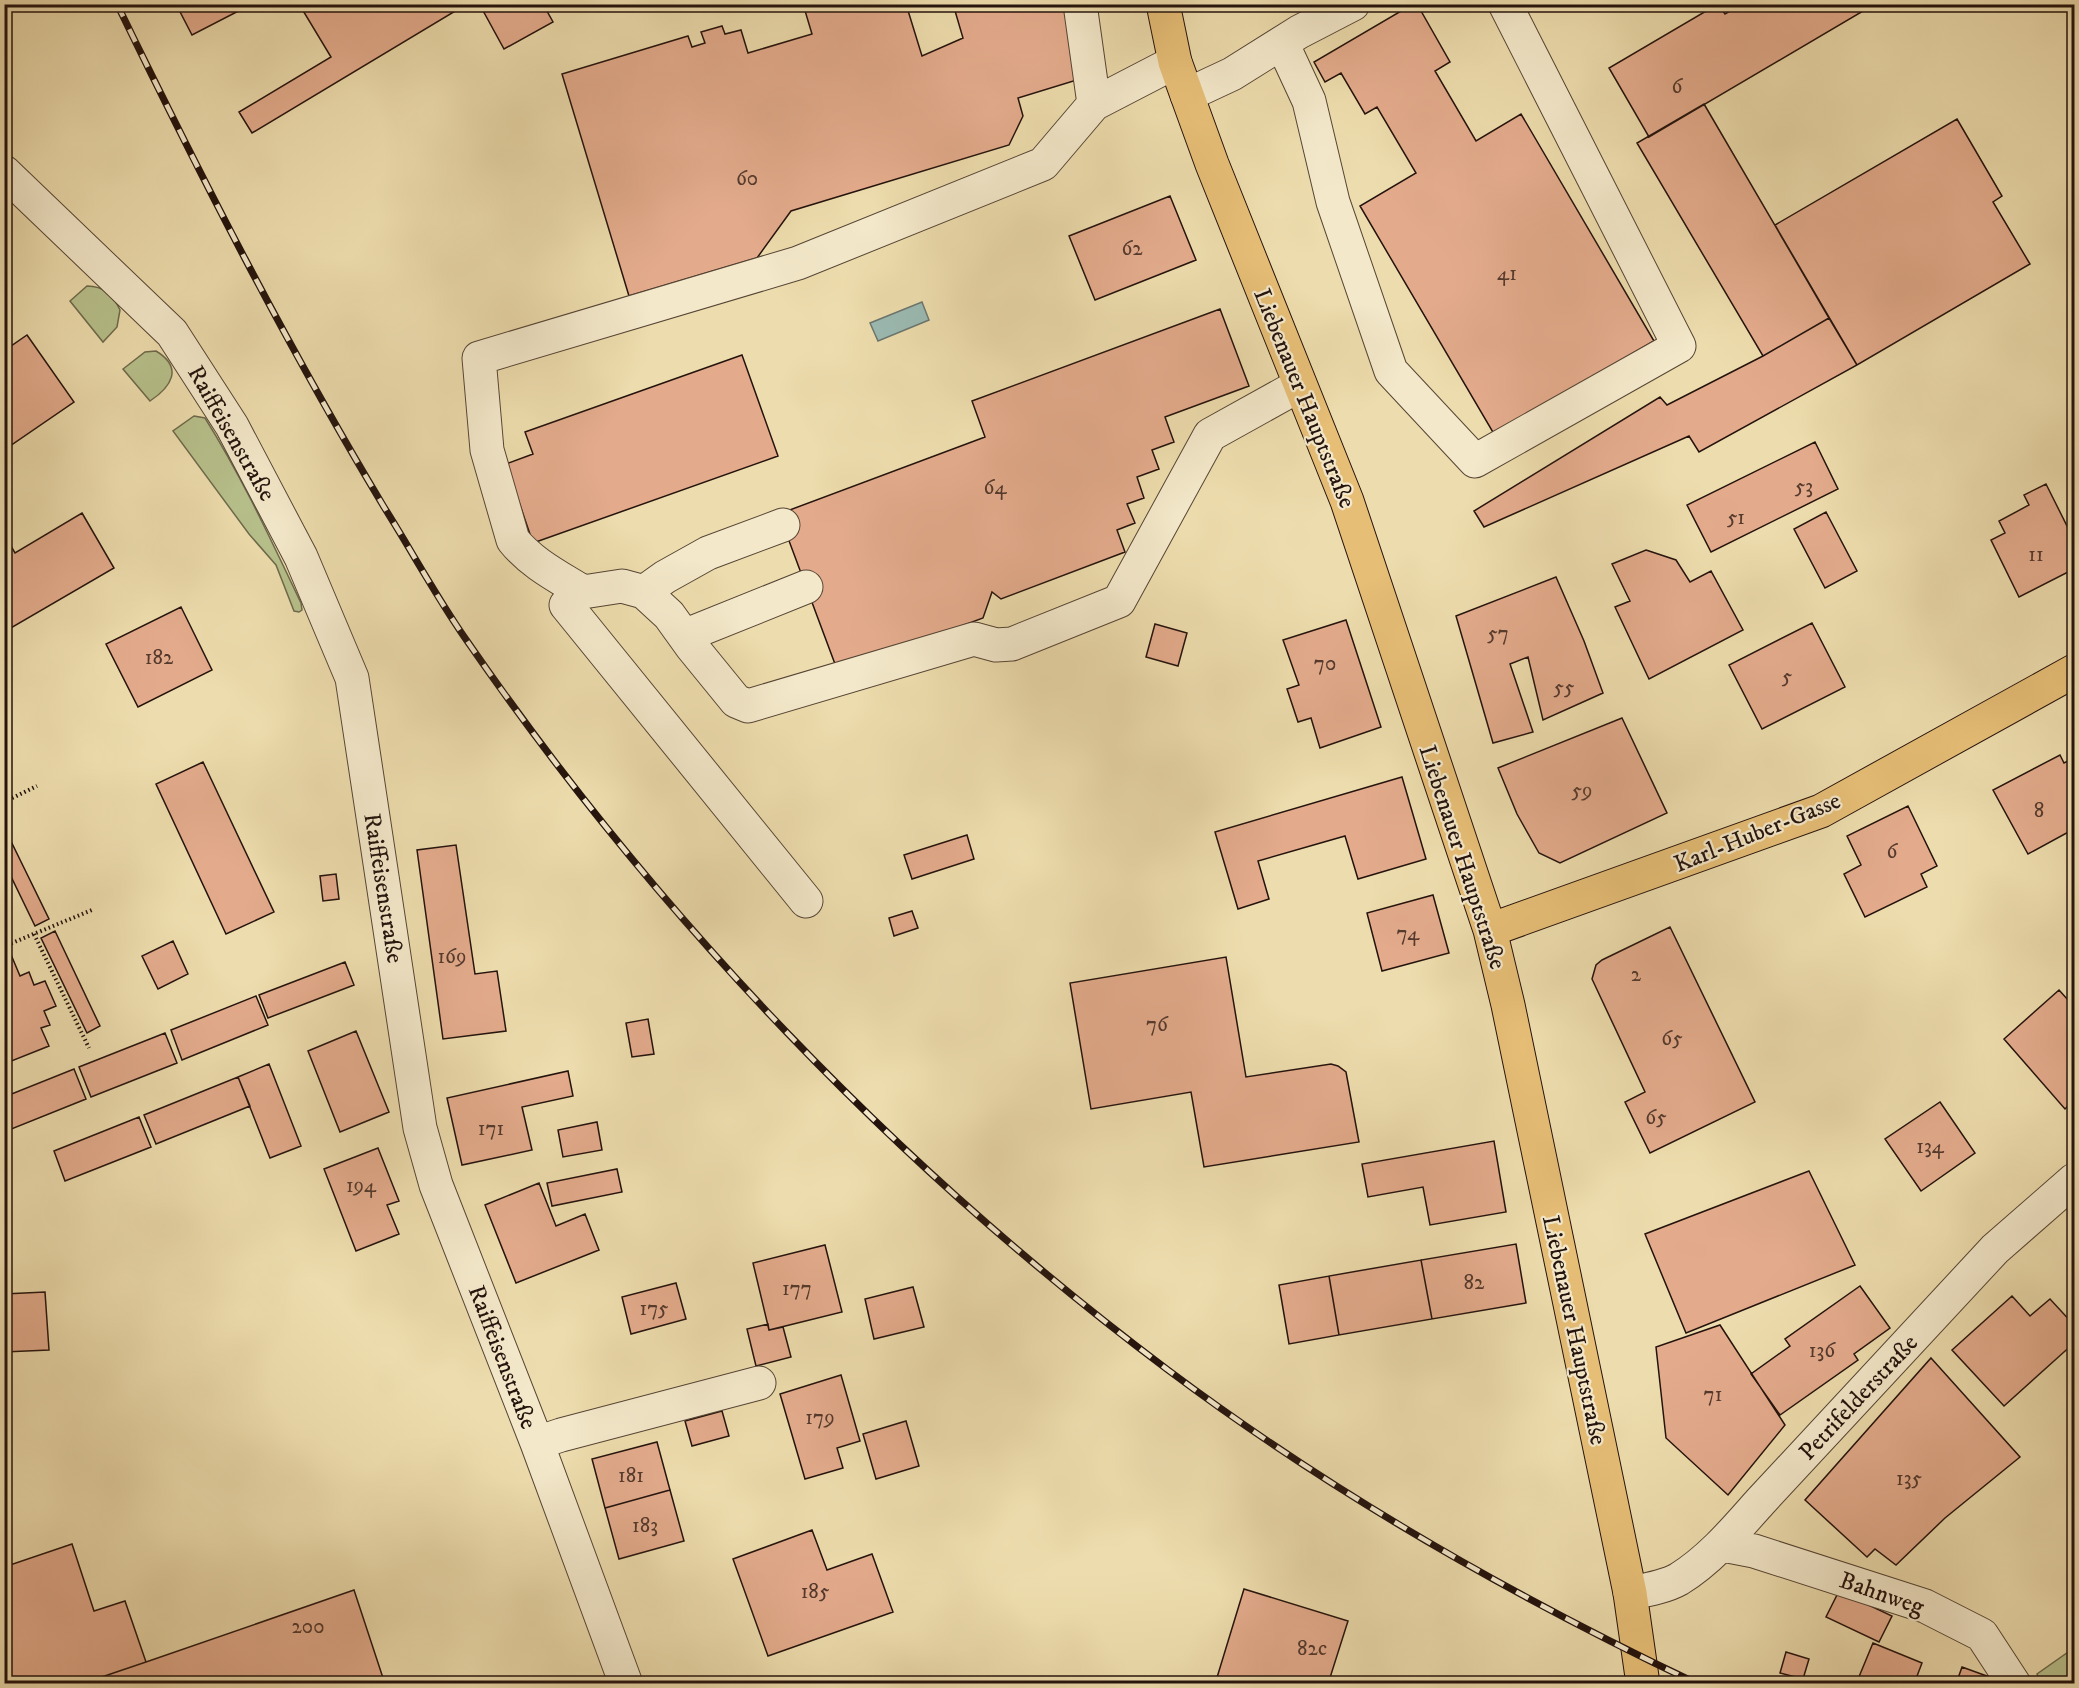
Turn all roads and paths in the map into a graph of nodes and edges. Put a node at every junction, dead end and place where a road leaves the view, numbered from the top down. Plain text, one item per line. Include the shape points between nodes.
1 (1080, 4) edge
2 (1163, 4) edge
3 (1353, 4) edge
4 (1505, 4) edge
5 (1282, 43) junction
6 (1175, 62) junction
7 (1187, 95) junction
8 (1094, 104) junction
9 (4, 172) edge
10 (1300, 385) junction
11 (783, 525) dead end
12 (806, 587) dead end
13 (583, 592) junction
14 (644, 592) junction
15 (684, 636) junction
16 (2074, 671) edge
17 (37, 786) dead end
18 (4, 802) edge
19 (806, 901) dead end
20 (92, 910) dead end
21 (1490, 930) junction
22 (34, 934) junction
23 (7, 945) dead end
24 (89, 1048) dead end
25 (2074, 1180) edge
26 (759, 1383) dead end
27 (537, 1443) junction
28 (1723, 1545) junction
29 (1630, 1593) junction
30 (626, 1683) edge
31 (1643, 1683) edge
32 (2014, 1683) edge

1 - 8 street
2 - 6 main road, Liebenauer Hauptstraße
3 - 5 street
4 - 5 street via 1679,346 1475,461 1391,371 1333,202 1309,101
5 - 7 street via 1232,74
6 - 7 main road, Liebenauer Hauptstraße
6 - 8 street
7 - 10 main road, Liebenauer Hauptstraße
8 - 13 street via 1043,164 798,263 479,358 487,450 513,540 533,561
9 - 27 street, Raiffeisenstraße via 172,333 232,426 301,556 352,678 420,1128 436,1185
10 - 15 street via 1210,435 1119,601 1012,644 996,645 974,639 748,706 736,702
10 - 21 main road, Liebenauer Hauptstraße via 1347,501
11 - 14 street via 708,552
12 - 15 street
13 - 14 street via 622,586
13 - 19 street via 566,605
14 - 15 street via 669,615
16 - 21 main road, Karl-Huber-Gasse via 1821,811
17 - 18 path
20 - 22 path
21 - 29 main road, Liebenauer Hauptstraße
22 - 23 path
22 - 24 path
25 - 28 street, Petrifelderstraße via 1995,1249
26 - 27 street
27 - 30 street, Raiffeisenstraße
28 - 29 street, Petrifelderstraße via 1678,1579
28 - 32 street, Bahnweg via 1754,1551 1925,1606 1982,1635
29 - 31 main road, Liebenauer Hauptstraße

